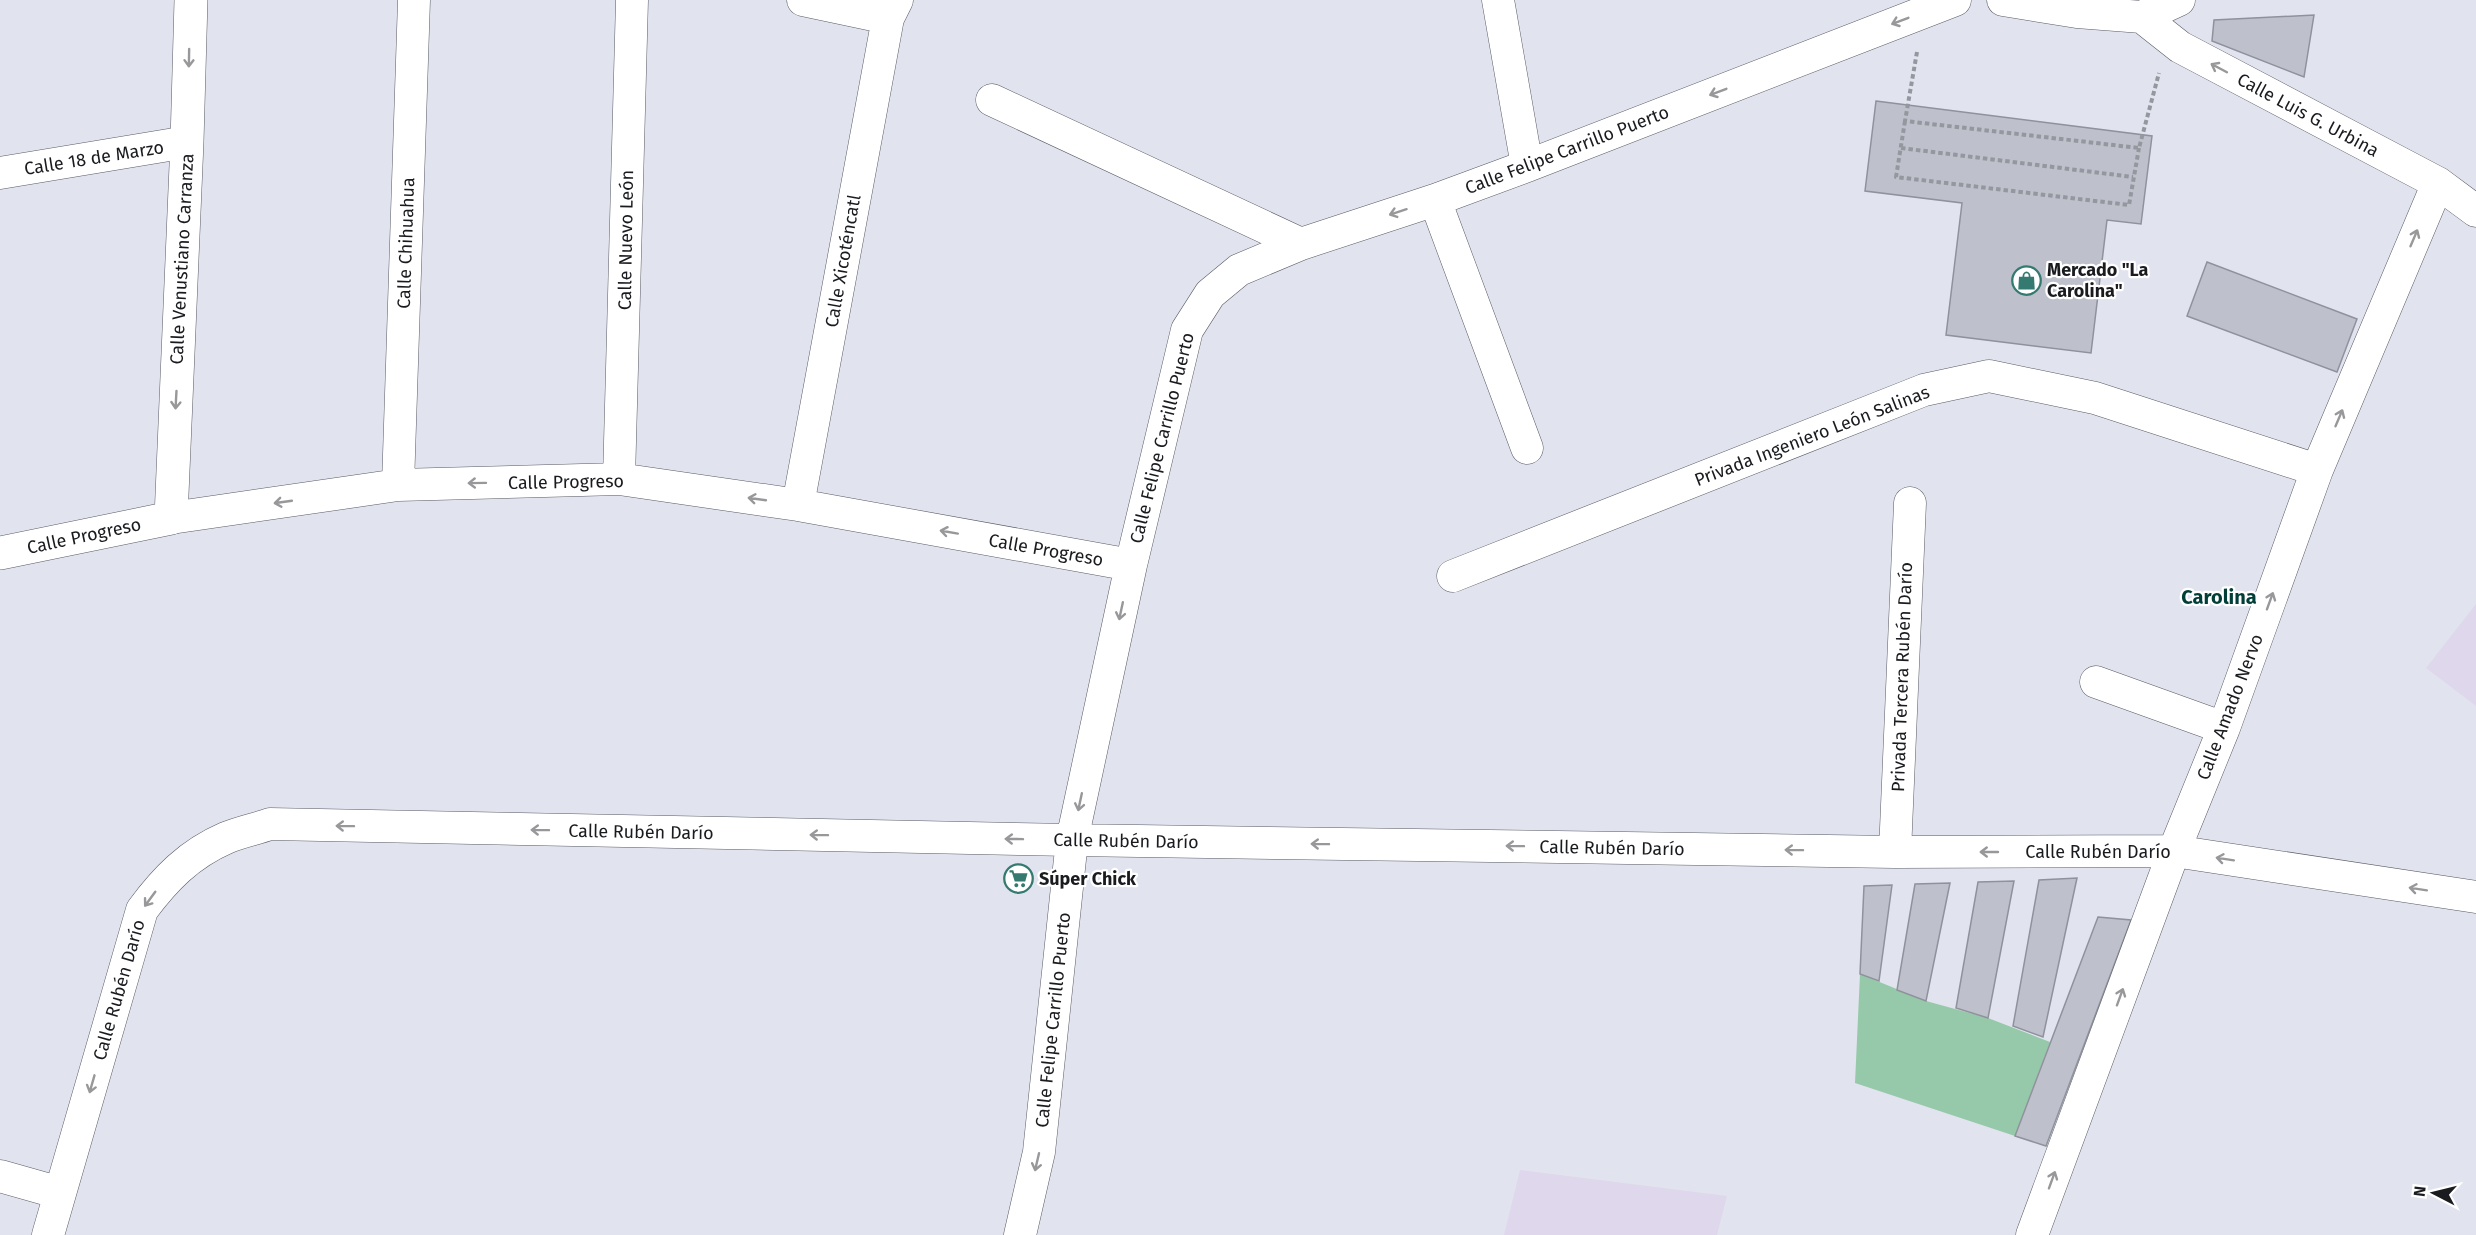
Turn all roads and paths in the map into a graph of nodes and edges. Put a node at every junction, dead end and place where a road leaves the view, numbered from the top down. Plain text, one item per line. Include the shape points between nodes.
1 (191, 0) edge
2 (414, 0) edge
3 (632, 0) edge
4 (803, 0) edge
5 (1498, 0) edge
6 (1955, 0) edge
7 (2003, 0) edge
8 (2180, 0) edge
9 (2074, 6) edge
10 (892, 9) edge
11 (2142, 17) junction
12 (1918, 47) dead end
13 (2161, 63) dead end
14 (992, 100) dead end
15 (1905, 121) junction
16 (187, 142) junction
17 (1901, 148) junction
18 (2139, 148) junction
19 (1527, 166) junction
20 (0, 173) edge
21 (2133, 177) junction
22 (2438, 183) junction
23 (1435, 200) junction
24 (2476, 211) edge
25 (1301, 244) junction
26 (1527, 448) dead end
27 (2317, 470) junction
28 (619, 479) junction
29 (398, 485) junction
30 (1910, 503) dead end
31 (798, 505) junction
32 (171, 518) junction
33 (0, 553) edge
34 (1131, 565) junction
35 (1453, 576) dead end
36 (2096, 682) dead end
37 (2224, 729) junction
38 (1072, 840) junction
39 (2174, 851) junction
40 (1895, 852) junction
41 (2476, 897) edge
42 (0, 1176) edge
43 (60, 1193) junction
44 (48, 1235) edge
45 (1020, 1235) edge
46 (2031, 1235) edge

1 -> 16 main road, Calle Venustiano Carranza
2 - 29 street, Calle Chihuahua
3 - 28 street, Calle Nuevo León
4 - 10 street, Calle Xicoténcatl
5 - 19 street
6 -> 19 street, Calle Felipe Carrillo Puerto
7 - 9 street
8 - 11 street
9 - 11 street
10 - 31 street, Calle Xicoténcatl
22 -> 11 street, Calle Luis G. Urbina via 2180,47
12 - 15 path
13 - 18 path
14 - 25 street
15 - 17 path
15 - 18 path
16 - 20 street, Calle 18 de Marzo
16 -> 32 main road, Calle Venustiano Carranza
17 - 21 path
17 - 21 path via 1896,177 2129,205
18 - 21 path
19 - 23 street, Calle Felipe Carrillo Puerto
22 - 24 street, Calle Luis G. Urbina
27 -> 22 street, Calle Amado Nervo
23 -> 25 street, Calle Felipe Carrillo Puerto
23 - 26 street
25 - 34 street, Calle Felipe Carrillo Puerto via 1239,270 1210,294 1187,330
27 - 35 street, Privada Ingeniero León Salinas via 2095,398 1989,376 1924,390
37 -> 27 street, Calle Amado Nervo
28 -> 29 street, Calle Progreso
31 -> 28 street, Calle Progreso
29 -> 32 street, Calle Progreso
30 - 40 street, Privada Tercera Rubén Darío
34 -> 31 street, Calle Progreso
32 - 33 main road, Calle Progreso
34 -> 38 street, Calle Felipe Carrillo Puerto
36 - 37 street
37 - 39 street, Calle Amado Nervo
40 -> 38 street, Calle Rubén Darío
38 -> 43 street, Calle Rubén Darío via 270,824 226,838 191,858 163,881 142,910
38 -> 45 street, Calle Felipe Carrillo Puerto via 1039,1152
39 -> 40 street, Calle Rubén Darío
41 -> 39 street, Calle Rubén Darío
46 -> 39 street, Calle Amado Nervo
42 - 43 street
43 - 44 street, Calle Rubén Darío

